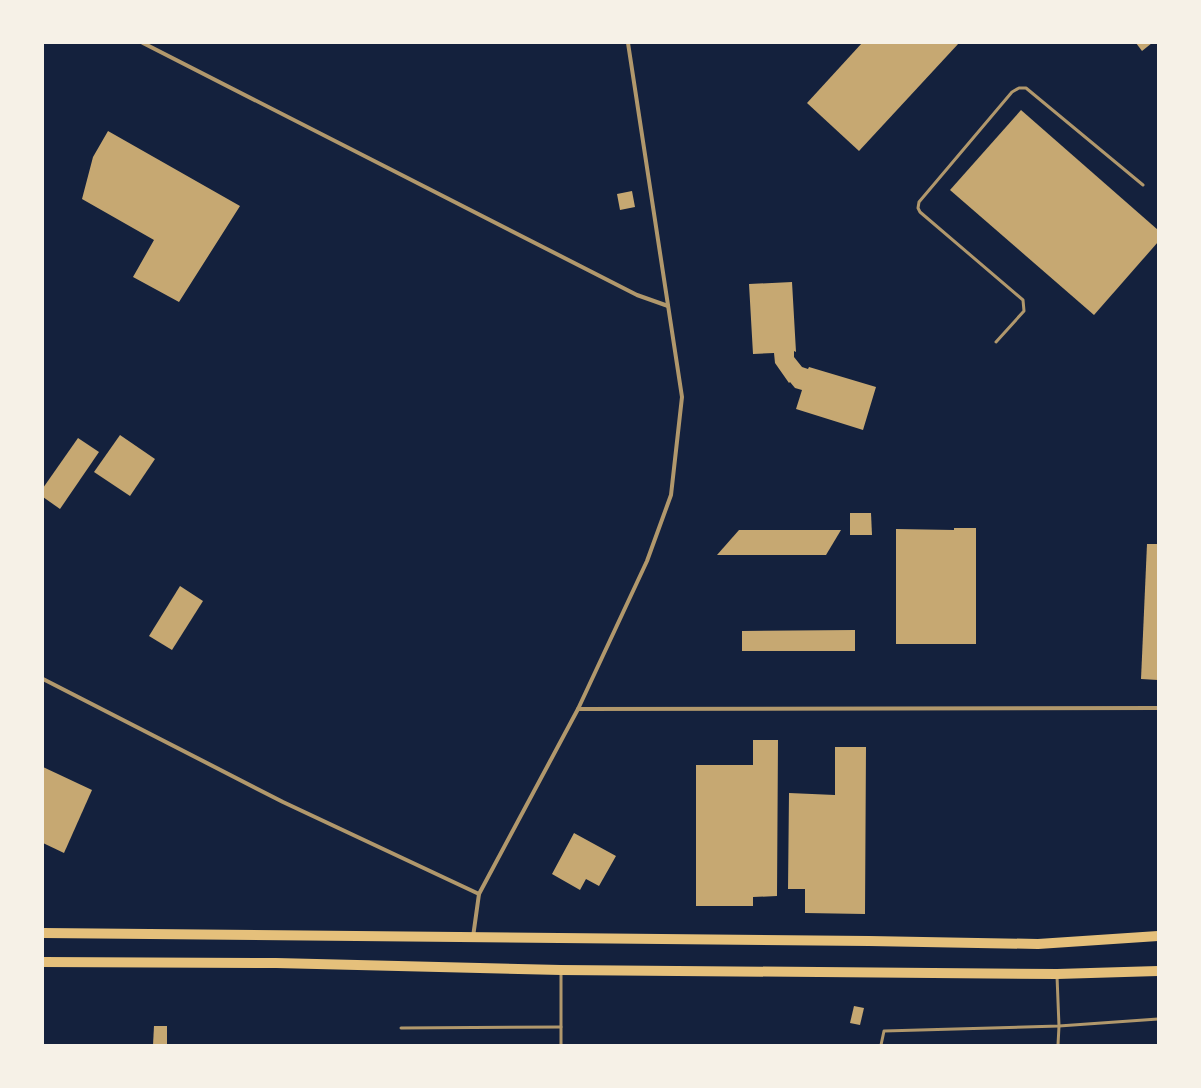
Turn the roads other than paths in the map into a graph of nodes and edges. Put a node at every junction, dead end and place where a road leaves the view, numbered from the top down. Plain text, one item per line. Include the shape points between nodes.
1 (143, 43) edge
2 (628, 43) edge
3 (1143, 185) dead end
4 (668, 306) junction
5 (996, 342) dead end
6 (43, 679) edge
7 (1158, 708) edge
8 (578, 709) junction
9 (479, 894) junction
10 (43, 933) edge
11 (1158, 936) edge
12 (473, 937) junction
13 (43, 962) edge
14 (561, 970) junction
15 (1158, 971) edge
16 (1057, 974) junction
17 (1158, 1019) edge
18 (1059, 1026) junction
19 (561, 1027) junction
20 (401, 1028) dead end
21 (561, 1045) edge
22 (881, 1045) edge
23 (1058, 1045) edge

1 - 4 street via 636,295
2 - 4 street
3 - 5 lane via 1026,88 1012,92 919,202 918,208 1023,300 1024,310
4 - 8 street via 682,397 672,495 647,561
6 - 9 street via 282,802
7 - 8 street
8 - 9 street
9 - 12 street
10 - 12 main road
11 - 12 main road via 1038,944
13 - 14 main road via 284,963
14 - 16 main road
14 - 19 lane
15 - 16 main road
16 - 18 lane
17 - 18 lane
18 - 22 lane via 884,1031
18 - 23 lane
19 - 20 lane
19 - 21 lane

